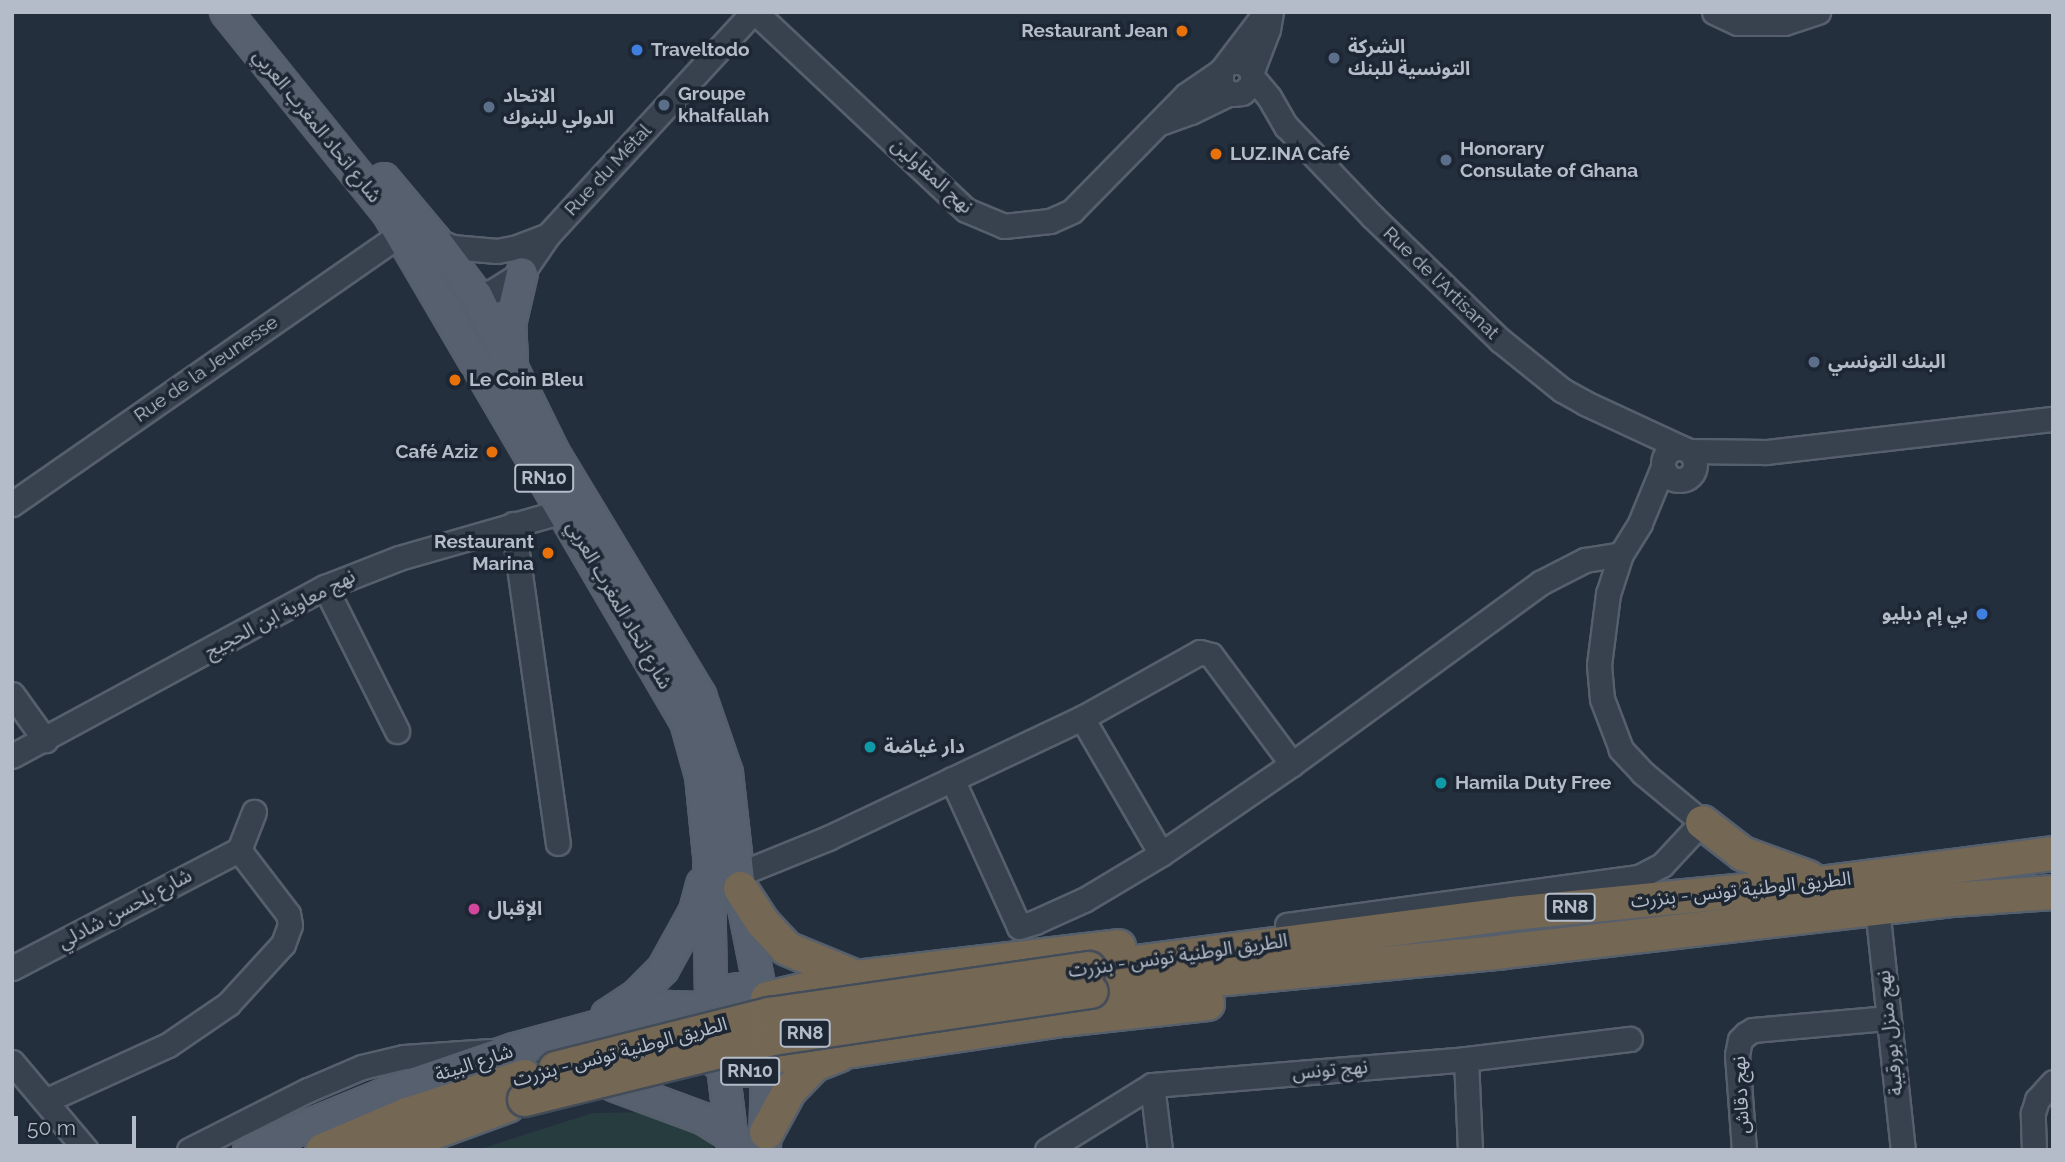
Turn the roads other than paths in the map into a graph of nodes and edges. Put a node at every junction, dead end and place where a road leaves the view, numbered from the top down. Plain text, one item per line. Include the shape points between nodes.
1 (226, 12) edge
2 (250, 12) edge
3 (754, 12) edge
4 (1268, 12) edge
5 (1714, 12) edge
6 (1818, 12) edge
7 (1225, 66) junction
8 (1252, 74) junction
9 (1233, 93) junction
10 (1160, 123) junction
11 (1286, 126) junction
12 (400, 234) junction
13 (548, 235) junction
14 (436, 240) junction
15 (522, 273) junction
16 (477, 296) junction
17 (518, 383) junction
18 (2053, 419) edge
19 (1680, 462) junction
20 (12, 504) edge
21 (563, 511) junction
22 (513, 524) junction
23 (1621, 554) junction
24 (325, 587) junction
25 (12, 694) edge
26 (1082, 718) junction
27 (397, 731) dead end
28 (45, 740) junction
29 (12, 757) edge
30 (1292, 764) junction
31 (952, 779) junction
32 (254, 812) dead end
33 (1702, 822) junction
34 (558, 843) dead end
35 (239, 850) junction
36 (2053, 853) edge
37 (1161, 854) junction
38 (709, 856) junction
39 (740, 881) junction
40 (1827, 882) junction
41 (2053, 892) edge
42 (1877, 913) junction
43 (1511, 914) junction
44 (1287, 925) junction
45 (1019, 927) junction
46 (1546, 946) junction
47 (1003, 960) junction
48 (12, 968) edge
49 (856, 978) junction
50 (1090, 980) junction
51 (764, 996) junction
52 (709, 1005) junction
53 (1888, 1018) junction
54 (590, 1027) junction
55 (1630, 1039) dead end
56 (852, 1050) junction
57 (771, 1059) junction
58 (1466, 1059) junction
59 (12, 1062) edge
60 (721, 1066) junction
61 (517, 1076) junction
62 (1152, 1085) junction
63 (2049, 1085) edge
64 (615, 1086) junction
65 (45, 1101) junction
66 (766, 1141) edge
67 (732, 1143) edge
68 (86, 1150) edge
69 (189, 1150) edge
70 (249, 1150) edge
71 (322, 1150) edge
72 (384, 1150) edge
73 (433, 1150) edge
74 (1047, 1150) edge
75 (1160, 1150) edge
76 (1470, 1150) edge
77 (1744, 1150) edge
78 (1903, 1150) edge
79 (2034, 1150) edge

1 - 12 main road, شارع اتحاد المغرب العربي / RN10
2 - 14 main road, شارع اتحاد المغرب العربي / RN10
3 - 10 street, نهج المقاولين via 966,210 1004,226 1050,221 1072,211
3 - 13 street, Rue du Métal
4 - 7 street, نهج المقاولين
4 - 8 street, نهج المقاولين via 1268,29
5 - 6 street via 1738,23 1784,23
7 - 8 street via 1243,62
7 - 9 street via 1221,83
7 - 10 street, نهج المقاولين via 1186,95
8 - 9 street via 1248,90
8 - 11 street, Rue de l'Artisanat
9 - 10 street, نهج المقاولين
9 - 11 street, Rue de l'Artisanat
11 - 19 street, Rue de l'Artisanat via 1500,340 1562,390 1614,415
12 - 16 main road via 423,262
12 - 20 street, Rue de la Jeunesse
12 - 21 main road, شارع اتحاد المغرب العربي / RN10
13 - 14 street, Rue du Métal via 497,251 452,247
13 - 15 street, Rue du Métal
14 - 16 main road, شارع اتحاد المغرب العربي / RN10
15 - 16 street, Rue du Métal
15 - 17 main road via 510,325 510,351
16 - 17 main road, شارع اتحاد المغرب العربي / RN10
17 - 39 main road, شارع اتحاد المغرب العربي / RN10 via 554,453 701,695 727,773
18 - 19 street
19 - 23 street
21 - 22 street, نهج معاوية ابن الحجيج
21 - 38 main road, شارع اتحاد المغرب العربي / RN10 via 686,722 701,776
22 - 24 street, نهج معاوية ابن الحجيج via 373,566
22 - 34 street
23 - 30 street via 1585,560 1550,576
23 - 33 street via 1601,629 1602,699 1621,749
24 - 27 street
24 - 28 street, نهج معاوية ابن الحجيج
25 - 28 street
26 - 30 street via 1205,651
26 - 31 street
26 - 37 street
28 - 29 street, نهج معاوية ابن الحجيج
30 - 37 street
31 - 39 street
31 - 45 street
32 - 35 street
33 - 40 highway via 1760,862
33 - 44 street via 1662,865 1639,877
35 - 48 street, شارع بلحسن شادلي
35 - 65 street via 288,914 290,925 283,944 228,1004 167,1045
36 - 40 highway, الطريق الوطنية تونس - بنزرت / RN8
37 - 45 street via 1084,900
38 - 52 main road, شارع اتحاد المغرب العربي / RN10
38 - 54 main road via 695,911 663,969 636,996
39 - 49 highway via 762,922 786,948
39 - 51 main road, شارع اتحاد المغرب العربي / RN10
40 - 43 highway, الطريق الوطنية تونس - بنزرت / RN8
41 - 42 highway, الطريق الوطنية تونس - بنزرت / RN8
42 - 46 highway, الطريق الوطنية تونس - بنزرت / RN8
42 - 53 street, نهج منزل بورقيبة
43 - 44 highway, RN8
43 - 50 highway, الطريق الوطنية تونس - بنزرت / RN8
44 - 47 highway
45 - 47 street via 1006,943
46 - 50 highway, الطريق الوطنية تونس - بنزرت / RN8
46 - 56 highway via 1464,967
47 - 49 highway
49 - 51 highway
50 - 61 highway, الطريق الوطنية تونس - بنزرت / RN8, bridge via 769,1014
51 - 52 main road via 734,990
51 - 57 main road, RN10 via 776,1006 783,1030
52 - 54 main road, شارع البيئة via 669,1007
52 - 60 main road, RN10 via 701,1023 702,1039 708,1054
53 - 77 street, نهج دقاش via 1753,1030 1740,1040 1737,1055
53 - 78 street, نهج منزل بورقيبة
54 - 61 main road, شارع البيئة
55 - 58 street, نهج تونس
56 - 57 highway
56 - 66 highway via 814,1064 789,1090
57 - 60 main road, RN10 via 744,1072
57 - 66 main road, RN10
58 - 62 street, نهج تونس
58 - 76 street
59 - 65 street
60 - 64 main road via 701,1064
60 - 67 main road, RN10
61 - 69 street via 481,1051 362,1067
61 - 70 main road, شارع البيئة via 400,1088
61 - 71 highway, الطريق الوطنية تونس - بنزرت / RN8 via 407,1114
61 - 72 highway, الطريق الوطنية تونس - بنزرت / RN8
62 - 74 street, نهج تونس
62 - 75 street
63 - 79 street via 2034,1113
64 - 67 main road via 704,1119
64 - 73 main road via 531,1111
65 - 68 street

